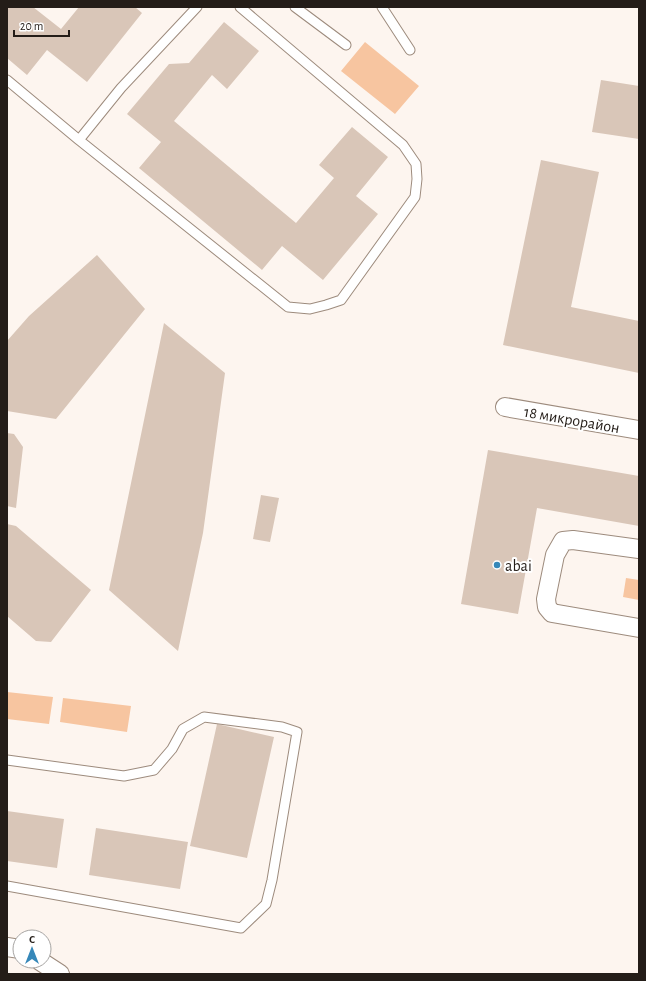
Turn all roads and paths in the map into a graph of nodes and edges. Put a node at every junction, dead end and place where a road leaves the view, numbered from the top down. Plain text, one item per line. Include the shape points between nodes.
1 (197, 7) edge
2 (240, 7) edge
3 (295, 7) edge
4 (382, 7) edge
5 (346, 45) dead end
6 (410, 50) dead end
7 (7, 80) edge
8 (79, 140) junction
9 (505, 407) dead end
10 (639, 430) edge
11 (639, 549) edge
12 (639, 628) edge
13 (7, 760) edge
14 (7, 886) edge

1 - 8 lane via 121,88
2 - 8 lane via 403,145 416,164 415,197 342,300 310,309 288,307
3 - 5 lane
4 - 6 lane
7 - 8 lane
9 - 10 street, 18 микрорайон
11 - 12 street via 573,540 563,541 555,555 546,599 546,607 552,613
13 - 14 lane via 124,776 154,770 172,749 183,729 204,717 282,727 297,732 266,904 241,928

